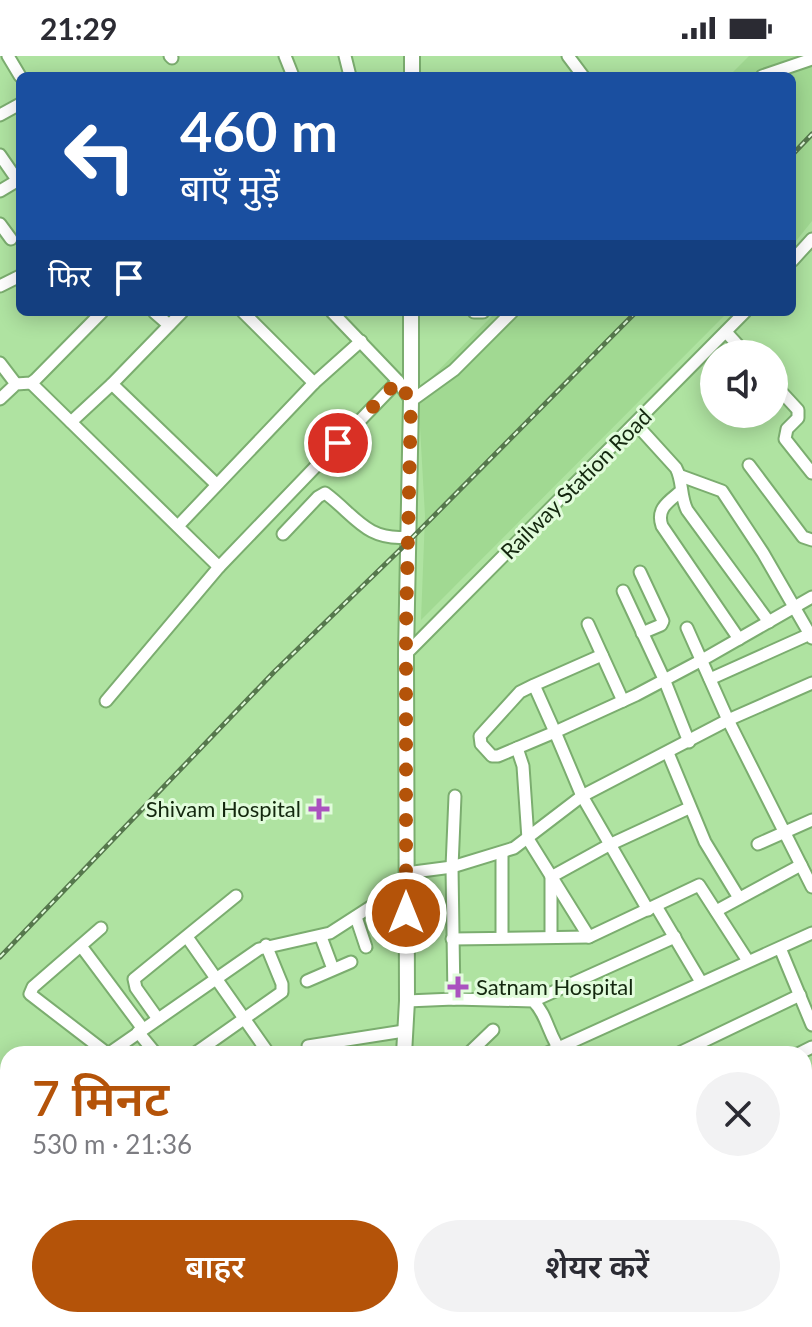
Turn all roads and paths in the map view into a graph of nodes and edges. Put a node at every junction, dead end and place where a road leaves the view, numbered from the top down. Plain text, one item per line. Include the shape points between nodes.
1 (812, 59) edge
2 (774, 72) edge
3 (0, 155) edge
4 (16, 177) edge
5 (0, 224) edge
6 (11, 239) dead end
7 (812, 239) edge
8 (796, 257) edge
9 (98, 316) edge
10 (159, 316) edge
11 (178, 316) edge
12 (247, 316) edge
13 (336, 316) edge
14 (411, 316) edge
15 (508, 316) edge
16 (741, 316) edge
17 (169, 325) junction
18 (726, 332) junction
19 (733, 340) edge
20 (361, 341) junction
21 (0, 363) edge
22 (398, 381) junction
23 (31, 383) junction
24 (314, 383) junction
25 (16, 384) junction
26 (112, 384) junction
27 (0, 399) edge
28 (788, 399) edge
29 (411, 401) junction
30 (71, 422) junction
31 (636, 424) junction
32 (788, 428) edge
33 (788, 428) edge
34 (749, 465) dead end
35 (812, 473) edge
36 (681, 476) junction
37 (216, 484) junction
38 (680, 492) junction
39 (178, 526) junction
40 (283, 534) dead end
41 (407, 537) junction
42 (812, 540) edge
43 (219, 567) junction
44 (640, 572) dead end
45 (623, 591) dead end
46 (812, 597) edge
47 (796, 608) junction
48 (769, 622) junction
49 (588, 624) dead end
50 (687, 628) dead end
51 (642, 633) junction
52 (811, 636) edge
53 (739, 639) junction
54 (406, 654) junction
55 (602, 655) junction
56 (702, 660) junction
57 (664, 679) junction
58 (710, 679) junction
59 (812, 683) edge
60 (534, 685) junction
61 (106, 701) dead end
62 (623, 701) junction
63 (728, 720) junction
64 (555, 732) junction
65 (689, 742) junction
66 (517, 748) junction
67 (668, 753) junction
68 (455, 796) dead end
69 (582, 796) junction
70 (689, 808) junction
71 (812, 820) edge
72 (785, 833) junction
73 (528, 839) junction
74 (758, 844) dead end
75 (609, 845) junction
76 (502, 854) junction
77 (452, 867) junction
78 (806, 870) edge
79 (551, 877) junction
80 (406, 878) junction
81 (812, 887) edge
82 (236, 896) dead end
83 (739, 898) junction
84 (652, 908) junction
85 (716, 911) junction
86 (356, 917) junction
87 (101, 928) dead end
88 (812, 933) edge
89 (551, 936) junction
90 (187, 937) junction
91 (321, 937) junction
92 (502, 937) junction
93 (589, 937) junction
94 (675, 937) junction
95 (452, 939) junction
96 (266, 945) junction
97 (81, 946) junction
98 (366, 947) dead end
99 (780, 948) junction
100 (748, 961) junction
101 (351, 962) dead end
102 (333, 969) junction
103 (215, 979) junction
104 (307, 981) dead end
105 (701, 982) junction
106 (800, 995) junction
107 (454, 999) junction
108 (407, 1001) junction
109 (533, 1001) junction
110 (158, 1019) junction
111 (245, 1020) junction
112 (811, 1020) edge
113 (493, 1030) dead end
114 (141, 1031) junction
115 (404, 1031) junction
116 (98, 1046) edge
117 (119, 1046) edge
118 (151, 1046) edge
119 (206, 1046) edge
120 (263, 1046) edge
121 (308, 1046) dead end
122 (404, 1046) edge
123 (476, 1046) edge
124 (558, 1046) edge
125 (570, 1046) edge
126 (694, 1046) edge

1 - 2 street
3 - 4 street
5 - 6 street
7 - 8 street
9 - 23 street
10 - 17 street
11 - 17 street
12 - 24 street
13 - 20 street
14 - 29 main road
15 - 29 street via 454,370
16 - 18 street, Railway Station Road
17 - 26 street
18 - 19 street
18 - 31 street, Railway Station Road
20 - 22 street
20 - 24 street
21 - 25 street
22 - 29 street
22 - 43 street
23 - 25 street
23 - 30 street
24 - 37 street
25 - 27 street
26 - 30 street
26 - 37 street
28 - 32 street via 798,410
29 - 41 main road
30 - 39 street
31 - 36 street
31 - 54 street, Railway Station Road
33 - 35 street via 785,439
34 - 42 street via 803,537
36 - 38 street
36 - 47 street via 722,491
37 - 39 street
38 - 48 street via 692,517
38 - 53 street via 662,507 662,526
39 - 43 street
40 - 41 street via 325,493 371,532 390,539
41 - 54 main road
43 - 61 street
44 - 51 street via 663,621
45 - 51 street
46 - 47 street
47 - 48 street
47 - 52 street
48 - 53 street
49 - 55 street
50 - 56 street
51 - 57 street
52 - 58 street
53 - 56 street
54 - 80 main road
55 - 60 street
55 - 62 street
56 - 57 street
56 - 58 street
57 - 62 street
57 - 65 street
58 - 63 street
59 - 63 street
60 - 64 street
60 - 66 street via 520,692 480,736 492,756
62 - 64 street
63 - 65 street
63 - 72 street
64 - 66 street
64 - 69 street
65 - 67 street
66 - 73 street
67 - 69 street
67 - 70 street
68 - 77 street
69 - 73 street
69 - 75 street
70 - 75 street
70 - 83 street
71 - 72 street
72 - 74 street
72 - 78 street
73 - 76 street
73 - 79 street
75 - 79 street
75 - 84 street
76 - 77 street
76 - 92 street
77 - 80 street
77 - 95 street
78 - 81 street
78 - 83 street
79 - 89 street
79 - 93 street
80 - 86 street
80 - 108 main road
82 - 90 street
83 - 85 street
84 - 85 street via 699,885
84 - 93 street
84 - 94 street
85 - 100 street
86 - 91 street
86 - 98 street
87 - 97 street
88 - 99 street
89 - 92 street
89 - 93 street
90 - 103 street
90 - 110 street via 134,979
91 - 96 street
91 - 102 street
92 - 95 street
94 - 105 street
94 - 109 street
95 - 107 street
96 - 103 street
96 - 111 street via 282,992
97 - 114 street
97 - 116 street via 30,994
99 - 100 street
99 - 106 street
100 - 105 street
101 - 102 street
102 - 104 street
103 - 110 street
103 - 111 street
105 - 125 street
106 - 112 street
106 - 126 street
107 - 108 street
107 - 109 street
108 - 115 main road
109 - 124 street
110 - 114 street
111 - 119 street
111 - 120 street
113 - 123 street
114 - 117 street
114 - 118 street
115 - 121 street
115 - 122 main road

